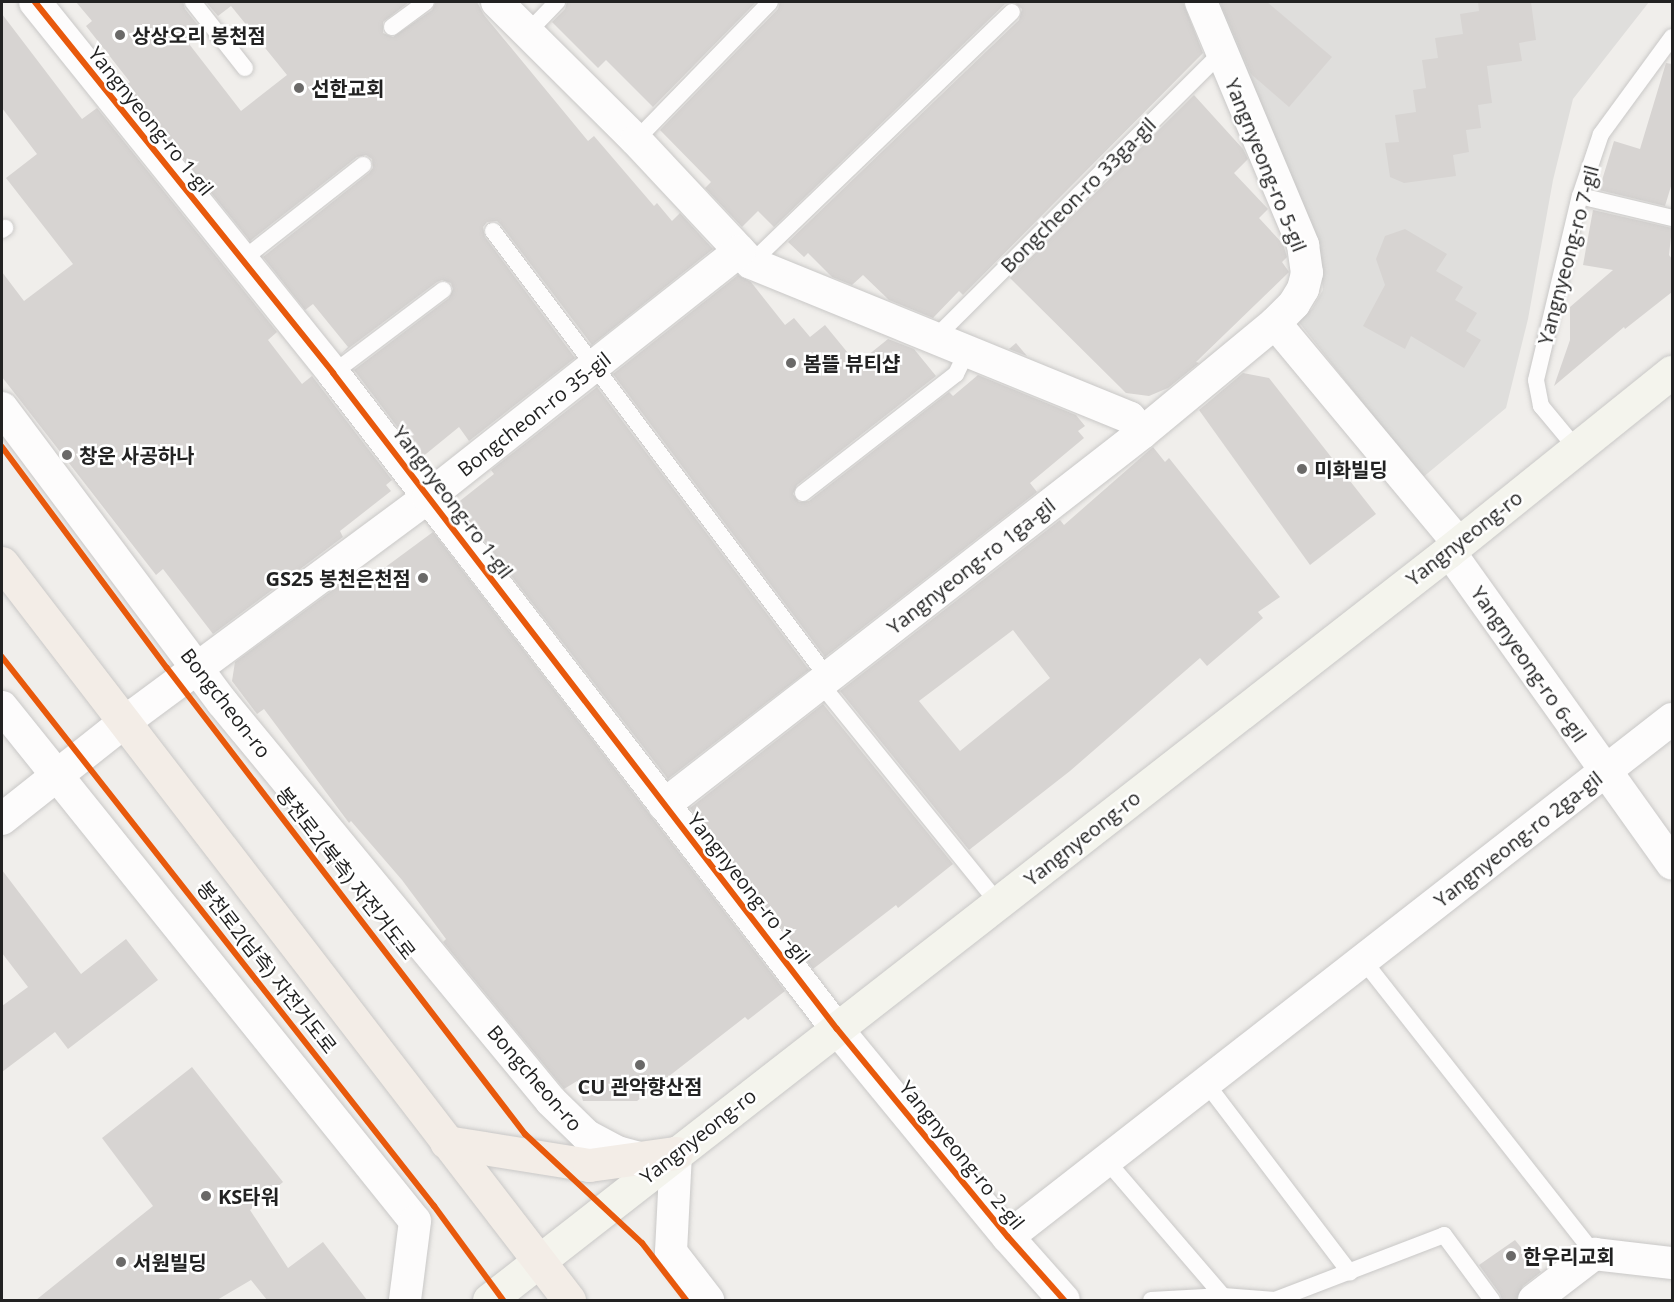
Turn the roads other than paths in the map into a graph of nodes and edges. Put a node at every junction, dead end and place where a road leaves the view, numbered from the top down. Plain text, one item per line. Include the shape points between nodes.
1 (35, 2) edge
2 (193, 2) edge
3 (426, 2) edge
4 (497, 2) edge
5 (557, 2) edge
6 (770, 2) edge
7 (1201, 2) edge
8 (1012, 12) dead end
9 (392, 27) dead end
10 (528, 32) junction
11 (1672, 37) edge
12 (1221, 53) junction
13 (245, 68) dead end
14 (636, 140) junction
15 (363, 165) dead end
16 (1580, 196) junction
17 (1672, 218) edge
18 (493, 231) dead end
19 (745, 257) junction
20 (242, 260) junction
21 (443, 290) dead end
22 (1275, 322) junction
23 (935, 338) junction
24 (967, 351) junction
25 (595, 366) junction
26 (1672, 372) edge
27 (333, 373) junction
28 (2, 408) edge
29 (1142, 433) junction
30 (1576, 448) junction
31 (803, 493) dead end
32 (429, 497) junction
33 (1454, 547) junction
34 (2, 564) edge
35 (198, 669) junction
36 (824, 680) junction
37 (2, 707) edge
38 (1672, 719) edge
39 (123, 723) junction
40 (1605, 771) junction
41 (59, 776) junction
42 (664, 805) junction
43 (2, 819) edge
44 (1672, 864) edge
45 (998, 903) junction
46 (1363, 960) junction
47 (837, 1029) junction
48 (1206, 1083) junction
49 (446, 1142) junction
50 (676, 1153) junction
51 (640, 1158) junction
52 (1106, 1160) junction
53 (1008, 1237) junction
54 (1594, 1254) junction
55 (539, 1262) junction
56 (1672, 1263) edge
57 (1350, 1273) junction
58 (1223, 1296) junction
59 (405, 1300) edge
60 (489, 1300) edge
61 (569, 1300) edge
62 (708, 1300) edge
63 (1064, 1300) edge
64 (1150, 1300) edge
65 (1492, 1300) edge
66 (1534, 1300) edge

1 - 20 street, Yangnyeong-ro 1-gil
2 - 13 lane
3 - 9 lane
4 - 10 street
5 - 10 lane
6 - 14 lane
7 - 12 street, Yangnyeong-ro 5-gil
8 - 19 lane
10 - 14 street
11 - 16 lane, Yangnyeong-ro 7-gil via 1601,134
12 - 22 street, Yangnyeong-ro 5-gil via 1303,245 1307,273 1303,289
12 - 23 lane, Bongcheon-ro 33ga-gil
14 - 19 street
15 - 20 lane
16 - 17 lane
16 - 30 lane, Yangnyeong-ro 7-gil via 1536,380 1541,406
18 - 25 lane
19 - 23 street
19 - 25 street, Bongcheon-ro 35-gil
20 - 27 street, Yangnyeong-ro 1-gil
21 - 27 lane
22 - 29 street, Yangnyeong-ro 1ga-gil
22 - 33 street
23 - 24 street
24 - 29 street via 1130,418
24 - 31 lane via 956,374
25 - 32 street, Bongcheon-ro 35-gil
25 - 36 lane
26 - 30 main road, Yangnyeong-ro
27 - 32 street, Yangnyeong-ro 1-gil
28 - 35 street, Bongcheon-ro
29 - 36 street, Yangnyeong-ro 1ga-gil
30 - 33 main road, Yangnyeong-ro
32 - 35 street, Bongcheon-ro 35-gil
32 - 42 street, Yangnyeong-ro 1-gil
33 - 40 street, Yangnyeong-ro 6-gil
33 - 45 main road, Yangnyeong-ro
34 - 39 main road
35 - 39 street, Bongcheon-ro 35-gil
35 - 51 street, Bongcheon-ro via 551,1101 587,1136 617,1152
36 - 42 street, Yangnyeong-ro 1ga-gil
36 - 45 lane
37 - 41 street
38 - 40 street, Yangnyeong-ro 2ga-gil
39 - 41 street, Bongcheon-ro 35-gil
39 - 49 main road
40 - 44 street, Yangnyeong-ro 6-gil
40 - 46 street, Yangnyeong-ro 2ga-gil
41 - 43 street, Bongcheon-ro 35-gil
41 - 59 street via 415,1221
42 - 47 street, Yangnyeong-ro 1-gil
45 - 47 main road, Yangnyeong-ro
46 - 48 street, Yangnyeong-ro 2ga-gil
46 - 54 lane
47 - 50 main road, Yangnyeong-ro
47 - 53 street, Yangnyeong-ro 2-gil
48 - 52 street, Yangnyeong-ro 2ga-gil
48 - 57 lane
49 - 51 main road via 589,1165
49 - 55 main road
50 - 51 main road
50 - 55 main road, Yangnyeong-ro
50 - 62 street via 671,1252
52 - 53 street, Yangnyeong-ro 2ga-gil
52 - 58 lane
53 - 63 street, Yangnyeong-ro 2-gil
54 - 56 street
54 - 66 street
55 - 60 main road, Yangnyeong-ro
55 - 61 main road
57 - 58 lane via 1275,1300
57 - 65 lane via 1444,1235
58 - 64 lane

